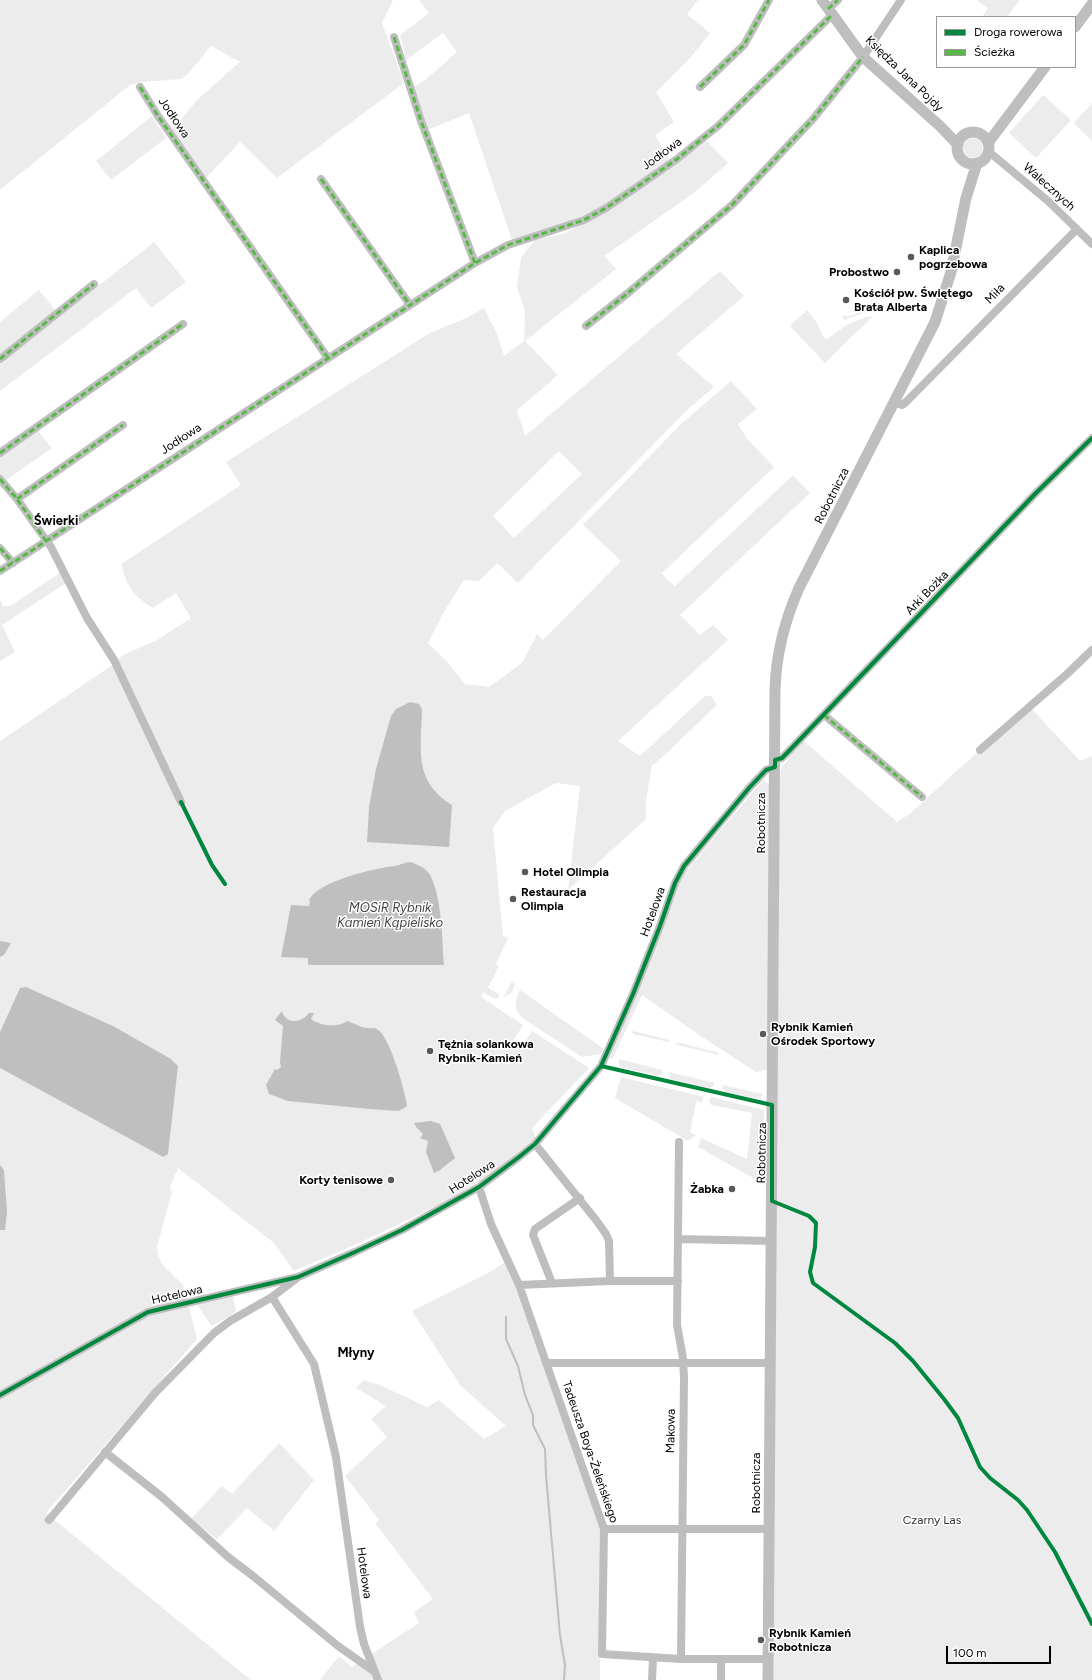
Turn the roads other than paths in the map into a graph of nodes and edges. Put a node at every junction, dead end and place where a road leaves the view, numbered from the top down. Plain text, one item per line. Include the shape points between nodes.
1 (769, 0) edge
2 (838, 0) edge
3 (901, 0) edge
4 (1092, 4) edge
5 (827, 8) edge
6 (1076, 26) edge
7 (394, 37) dead end
8 (863, 57) junction
9 (1044, 68) edge
10 (140, 87) dead end
11 (700, 87) dead end
12 (1010, 113) junction
13 (941, 127) junction
14 (979, 134) junction
15 (965, 135) junction
16 (958, 145) junction
17 (988, 147) junction
18 (971, 162) junction
19 (321, 179) dead end
20 (1077, 229) junction
21 (1092, 244) edge
22 (475, 263) junction
23 (94, 284) dead end
24 (410, 305) junction
25 (183, 324) dead end
26 (586, 326) dead end
27 (328, 358) junction
28 (0, 359) edge
29 (895, 402) junction
30 (123, 425) dead end
31 (1092, 438) edge
32 (0, 453) edge
33 (0, 479) edge
34 (17, 499) junction
35 (46, 541) junction
36 (0, 548) edge
37 (13, 563) junction
38 (0, 571) edge
39 (1092, 650) edge
40 (824, 715) junction
41 (980, 750) dead end
42 (775, 763) junction
43 (922, 797) dead end
44 (181, 802) dead end
45 (679, 1142) dead end
46 (535, 1144) junction
47 (479, 1187) junction
48 (580, 1198) junction
49 (678, 1239) junction
50 (771, 1241) junction
51 (298, 1277) junction
52 (610, 1281) junction
53 (678, 1281) junction
54 (552, 1283) junction
55 (519, 1285) junction
56 (272, 1297) junction
57 (546, 1363) junction
58 (683, 1363) junction
59 (770, 1363) junction
60 (0, 1395) edge
61 (105, 1452) junction
62 (49, 1520) dead end
63 (769, 1529) junction
64 (604, 1530) junction
65 (682, 1530) junction
66 (653, 1658) junction
67 (681, 1659) junction
68 (721, 1659) junction
69 (768, 1659) junction
70 (377, 1676) edge
71 (652, 1680) edge
72 (721, 1680) edge
73 (768, 1680) edge

1 - 11 street via 744,44
2 - 5 street, Jodłowa
3 - 8 street
4 - 6 street
5 - 8 street, Księdza Jana Pojdy
5 - 22 street, Jodłowa via 718,126 676,159 606,208 584,220 508,244
7 - 22 street via 420,121
8 - 13 street, Księdza Jana Pojdy
8 - 26 street via 813,119 733,204
9 - 12 street
10 - 27 street, Jodłowa
12 - 14 street
12 - 17 street
13 - 15 street, Księdza Jana Pojdy
13 - 16 street, Księdza Jana Pojdy
14 - 15 street via 972,132
14 - 17 street via 984,136
15 - 16 street
16 - 18 street via 959,154
17 - 18 street via 984,159
17 - 20 street, Walecznych
18 - 29 street, Robotnicza via 951,272 940,309
19 - 24 street
20 - 21 street, Walecznych
20 - 29 street, Miła via 906,402 901,405
22 - 24 street, Jodłowa
23 - 28 street
24 - 27 street, Jodłowa
25 - 32 street
27 - 35 street, Jodłowa
29 - 42 street, Robotnicza via 787,616 776,667
30 - 34 street
31 - 40 street, Arki Bożka via 1035,494
33 - 34 street
34 - 35 street
35 - 37 street, Jodłowa
35 - 44 street via 87,618 114,660
36 - 37 street
37 - 38 street, Jodłowa
39 - 41 street
40 - 42 street, Arki Bożka
40 - 43 street
42 - 46 street, Hotelowa via 749,788 684,866 674,883 633,994 601,1066
42 - 50 street, Robotnicza
45 - 49 street, Makowa
46 - 47 street, Hotelowa
46 - 48 street
47 - 51 street, Hotelowa via 402,1230
47 - 55 street, Tadeusza Boya-Żeleńskiego via 491,1224
48 - 52 street via 609,1241
48 - 54 street via 535,1229 533,1235
49 - 50 street
49 - 53 street, Makowa
50 - 59 street, Robotnicza
51 - 56 street, Hotelowa
51 - 60 street, Hotelowa via 148,1312
52 - 53 street
52 - 54 street
53 - 58 street, Makowa via 677,1325
54 - 55 street
55 - 57 street, Tadeusza Boya-Żeleńskiego
56 - 61 street, Hotelowa via 214,1332 155,1393
56 - 70 street, Hotelowa via 314,1364 336,1457 360,1627
57 - 58 street
57 - 64 street, Tadeusza Boya-Żeleńskiego
58 - 59 street
58 - 65 street, Makowa
59 - 63 street, Robotnicza
61 - 62 street, Hotelowa
61 - 70 street, Hotelowa via 162,1497 228,1557
63 - 65 street
63 - 69 street, Robotnicza
64 - 65 street
64 - 66 street, Tadeusza Boya-Żeleńskiego via 602,1654
65 - 67 street, Makowa
66 - 67 street, Tadeusza Boya-Żeleńskiego
66 - 71 street
67 - 68 street
68 - 69 street
68 - 72 street
69 - 73 street, Robotnicza

